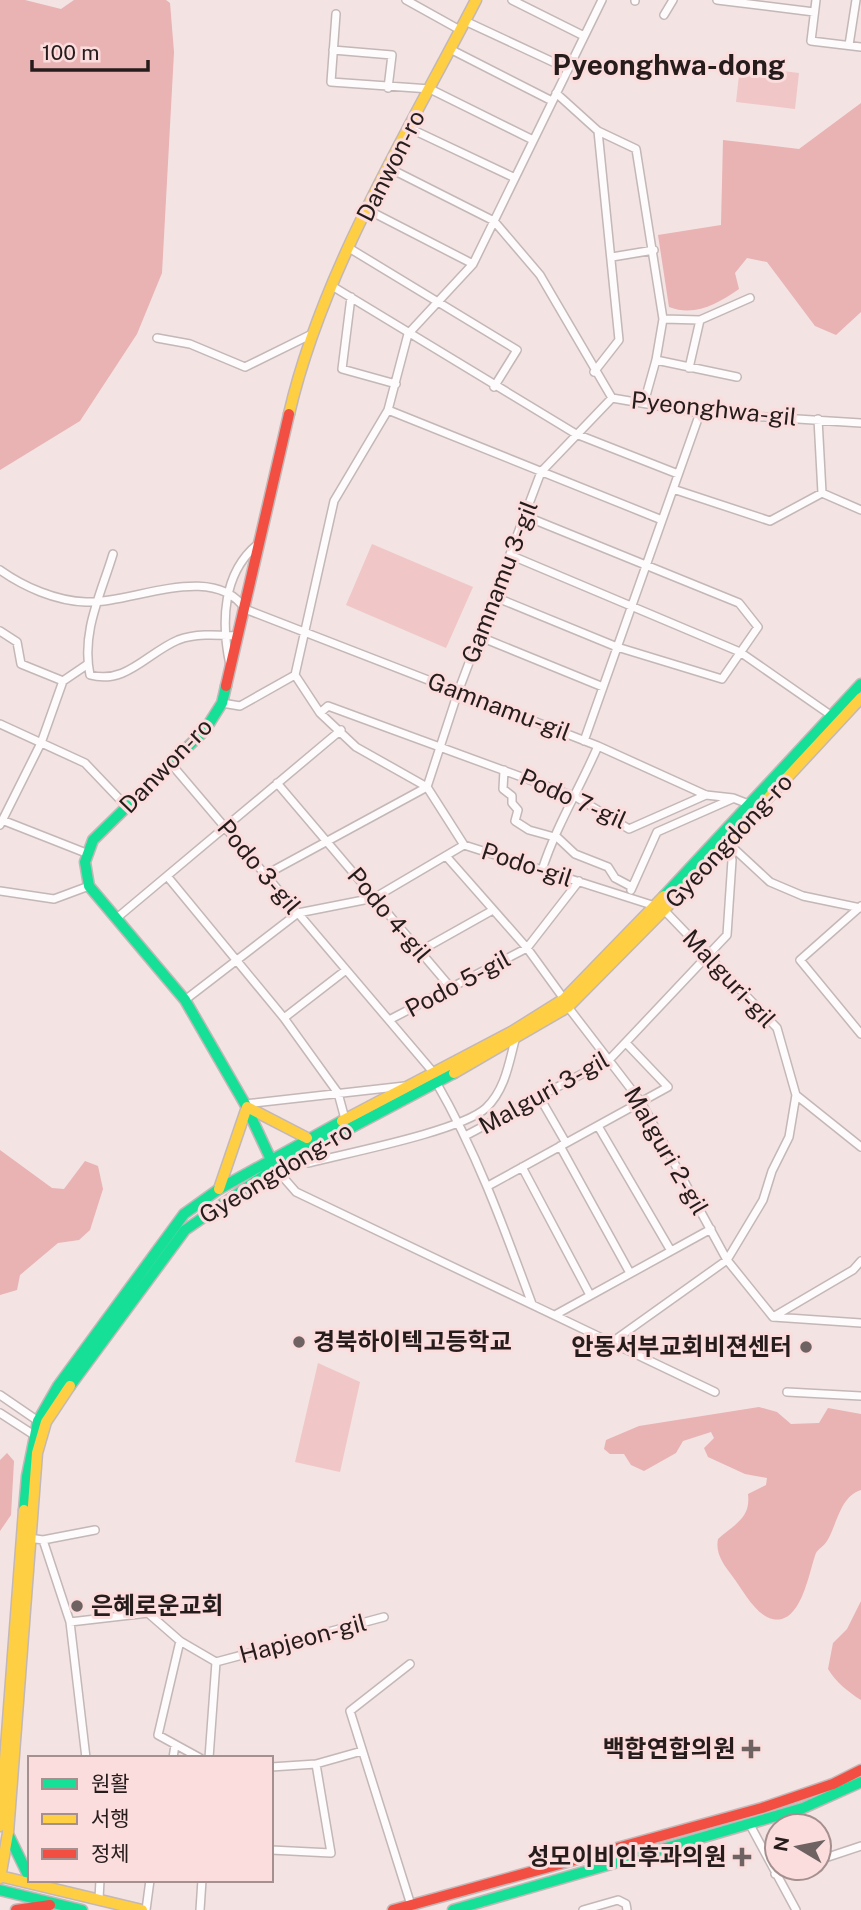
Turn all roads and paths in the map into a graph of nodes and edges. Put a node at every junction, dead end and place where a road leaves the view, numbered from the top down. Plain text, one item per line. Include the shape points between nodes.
1 (406, 0) edge
2 (476, 0) edge
3 (512, 0) edge
4 (602, 0) edge
5 (673, 0) edge
6 (717, 0) edge
7 (816, 0) edge
8 (855, 0) edge
9 (861, 1) edge
10 (814, 12) junction
11 (336, 14) dead end
12 (664, 15) dead end
13 (463, 25) junction
14 (584, 36) junction
15 (849, 46) junction
16 (861, 47) edge
17 (450, 49) junction
18 (333, 50) junction
19 (568, 69) junction
20 (388, 88) junction
21 (429, 89) junction
22 (554, 97) junction
23 (409, 128) junction
24 (598, 131) junction
25 (533, 140) junction
26 (389, 168) junction
27 (515, 178) junction
28 (368, 210) junction
29 (494, 220) junction
30 (349, 248) junction
31 (654, 250) junction
32 (612, 257) junction
33 (473, 264) junction
34 (332, 285) junction
35 (351, 297) junction
36 (750, 298) dead end
37 (438, 302) junction
38 (663, 319) junction
39 (700, 320) junction
40 (312, 334) junction
41 (408, 334) junction
42 (157, 338) dead end
43 (656, 360) junction
44 (690, 368) junction
45 (594, 372) junction
46 (737, 377) dead end
47 (396, 384) junction
48 (494, 387) junction
49 (612, 398) junction
50 (644, 403) junction
51 (388, 410) junction
52 (700, 413) junction
53 (818, 419) junction
54 (861, 423) edge
55 (576, 434) junction
56 (541, 472) junction
57 (678, 474) junction
58 (673, 489) junction
59 (822, 493) junction
60 (861, 510) edge
61 (525, 516) junction
62 (662, 520) junction
63 (259, 544) junction
64 (113, 554) dead end
65 (510, 555) junction
66 (645, 567) junction
67 (0, 570) edge
68 (228, 594) junction
69 (495, 597) junction
70 (98, 602) junction
71 (631, 607) junction
72 (245, 609) junction
73 (0, 631) edge
74 (303, 632) junction
75 (223, 635) junction
76 (238, 636) junction
77 (478, 636) junction
78 (617, 648) junction
79 (740, 652) junction
80 (88, 664) junction
81 (231, 668) junction
82 (295, 675) junction
83 (63, 681) junction
84 (861, 684) edge
85 (603, 687) junction
86 (458, 692) junction
87 (861, 698) edge
88 (222, 704) junction
89 (320, 713) junction
90 (832, 716) junction
91 (0, 724) edge
92 (341, 730) junction
93 (584, 741) junction
94 (41, 743) junction
95 (438, 746) junction
96 (598, 746) junction
97 (172, 765) junction
98 (504, 770) junction
99 (277, 783) junction
100 (427, 787) junction
101 (706, 795) junction
102 (576, 797) junction
103 (733, 798) junction
104 (751, 806) junction
105 (127, 807) junction
106 (1, 823) edge
107 (225, 827) junction
108 (553, 836) junction
109 (724, 840) junction
110 (327, 841) junction
111 (464, 845) junction
112 (86, 853) junction
113 (446, 856) junction
114 (542, 870) junction
115 (265, 875) junction
116 (167, 876) junction
117 (579, 881) junction
118 (89, 886) junction
119 (632, 887) junction
120 (0, 891) edge
121 (374, 898) junction
122 (630, 898) junction
123 (861, 907) edge
124 (660, 908) junction
125 (493, 910) junction
126 (298, 913) junction
127 (118, 917) junction
128 (527, 948) junction
129 (420, 951) junction
130 (708, 956) junction
131 (237, 960) junction
132 (346, 970) junction
133 (452, 989) junction
134 (185, 1000) junction
135 (566, 1003) junction
136 (284, 1018) junction
137 (389, 1020) junction
138 (861, 1034) edge
139 (515, 1040) junction
140 (626, 1043) junction
141 (610, 1059) junction
142 (435, 1077) junction
143 (409, 1085) junction
144 (338, 1093) junction
145 (796, 1095) junction
146 (540, 1098) junction
147 (641, 1102) junction
148 (246, 1106) junction
149 (345, 1119) junction
150 (460, 1124) junction
151 (598, 1126) junction
152 (465, 1136) junction
153 (307, 1139) junction
154 (563, 1144) junction
155 (861, 1147) edge
156 (303, 1152) junction
157 (273, 1164) junction
158 (522, 1167) junction
159 (488, 1186) junction
160 (219, 1189) junction
161 (711, 1229) junction
162 (671, 1251) junction
163 (727, 1260) junction
164 (861, 1261) edge
165 (631, 1273) junction
166 (590, 1295) junction
167 (532, 1304) junction
168 (555, 1315) junction
169 (773, 1317) junction
170 (861, 1324) edge
171 (612, 1342) junction
172 (715, 1392) dead end
173 (787, 1392) dead end
174 (0, 1395) edge
175 (861, 1396) edge
176 (0, 1413) edge
177 (38, 1420) junction
178 (34, 1435) junction
179 (95, 1530) dead end
180 (29, 1538) junction
181 (43, 1540) junction
182 (384, 1617) dead end
183 (70, 1622) junction
184 (180, 1641) junction
185 (216, 1662) junction
186 (410, 1664) dead end
187 (175, 1745) junction
188 (362, 1751) junction
189 (86, 1756) edge
190 (173, 1756) edge
191 (196, 1756) edge
192 (209, 1756) edge
193 (316, 1764) junction
194 (273, 1767) edge
195 (861, 1770) edge
196 (861, 1782) edge
197 (749, 1823) junction
198 (4, 1830) edge
199 (859, 1847) edge
200 (273, 1850) edge
201 (763, 1850) edge
202 (833, 1855) edge
203 (28, 1876) edge
204 (0, 1877) edge
205 (34, 1882) edge
206 (100, 1882) edge
207 (150, 1882) edge
208 (202, 1882) edge
209 (780, 1882) edge
210 (43, 1886) junction
211 (0, 1890) edge
212 (99, 1899) junction
213 (56, 1904) junction
214 (626, 1907) edge
215 (414, 1908) edge
216 (16, 1910) edge
217 (82, 1910) edge
218 (144, 1910) edge
219 (200, 1910) edge
220 (393, 1910) edge
221 (453, 1910) edge
222 (583, 1910) edge
223 (796, 1910) edge

1 - 13 street
2 - 13 street, Danwon-ro
3 - 14 street
4 - 14 street
5 - 12 street
6 - 10 street
7 - 10 street
8 - 9 street
8 - 15 street
10 - 15 street via 811,41
11 - 18 street
13 - 17 street, Danwon-ro
13 - 19 street
14 - 19 street
15 - 16 street
17 - 21 street, Danwon-ro
17 - 22 street
18 - 20 street via 331,82
18 - 20 street via 392,55
19 - 22 street
20 - 21 street
21 - 23 street, Danwon-ro
21 - 25 street
22 - 24 street
22 - 25 street
23 - 26 street, Danwon-ro
23 - 27 street
24 - 31 street via 636,149
24 - 32 street
25 - 27 street
26 - 28 street, Danwon-ro
26 - 29 street
27 - 29 street
28 - 30 street, Danwon-ro
28 - 33 street
29 - 33 street
29 - 45 street, Pyeonghwa-gil via 540,275
30 - 34 street, Danwon-ro
30 - 37 street
31 - 32 street
31 - 38 street
32 - 45 street via 620,340
33 - 37 street
34 - 35 street
34 - 40 street, Danwon-ro
35 - 41 street
35 - 47 street via 342,369
36 - 39 street
37 - 41 street
37 - 48 street via 517,350
38 - 39 street
38 - 43 street
39 - 44 street
40 - 42 street via 245,367 190,344
40 - 63 street, Danwon-ro via 300,363
41 - 47 street
41 - 48 street
43 - 44 street
43 - 50 street
44 - 46 street
45 - 49 street, Pyeonghwa-gil
47 - 51 street
48 - 55 street
49 - 50 street, Pyeonghwa-gil
49 - 55 street, Gamnamu 3-gil
50 - 52 street, Pyeonghwa-gil
51 - 56 street, Gamnamu 3-gil
51 - 74 street via 334,501
52 - 53 street, Pyeonghwa-gil
52 - 57 street
53 - 54 street, Pyeonghwa-gil
53 - 59 street
55 - 56 street, Gamnamu 3-gil
55 - 57 street
56 - 61 street, Gamnamu 3-gil
56 - 62 street
57 - 58 street
58 - 59 street via 770,521
58 - 62 street
59 - 60 street
61 - 65 street, Gamnamu 3-gil
61 - 66 street
62 - 66 street
63 - 68 street via 242,560
63 - 72 street, Danwon-ro
64 - 70 street
65 - 69 street, Gamnamu 3-gil
65 - 71 street
66 - 71 street
66 - 79 street via 739,603 758,627
67 - 70 street via 62,600
68 - 70 street via 194,584
68 - 72 street, Gamnamu-gil via 237,597
68 - 75 street
69 - 77 street, Gamnamu 3-gil
69 - 78 street
70 - 80 street via 86,647
71 - 78 street
71 - 79 street
72 - 74 street, Gamnamu-gil
72 - 76 street, Danwon-ro
73 - 83 street via 17,642 21,664
74 - 82 street
74 - 86 street, Gamnamu-gil
75 - 76 street
75 - 80 street via 179,640 114,677 90,675
75 - 81 street
76 - 81 street, Danwon-ro
77 - 85 street
77 - 86 street, Gamnamu 3-gil
78 - 79 street via 722,679
78 - 85 street
79 - 90 street
80 - 83 street
81 - 88 street, Danwon-ro
82 - 88 street via 240,706
82 - 89 street
83 - 94 street
84 - 90 street, Gyeongdong-ro
85 - 93 street
86 - 93 street, Gamnamu-gil
86 - 95 street
87 - 109 street, Gyeongdong-ro
88 - 97 street, Danwon-ro
89 - 92 street
89 - 95 street, Podo 7-gil via 328,706
90 - 104 street, Gyeongdong-ro
91 - 94 street
92 - 99 street
92 - 100 street via 374,760
93 - 96 street, Gamnamu-gil
94 - 105 street via 85,763
94 - 106 street
95 - 98 street, Podo 7-gil
95 - 100 street
96 - 101 street, Gamnamu-gil
96 - 102 street
97 - 105 street, Danwon-ro
97 - 107 street, Podo 3-gil
98 - 102 street, Podo 7-gil
98 - 108 street via 503,789 518,810 515,821 528,830
99 - 107 street
99 - 110 street, Podo 4-gil
100 - 110 street
100 - 111 street, Podo-gil
101 - 102 street, Podo 7-gil via 629,829
101 - 103 street, Gamnamu-gil
102 - 108 street
103 - 104 street, Gamnamu-gil
103 - 119 street via 657,832
104 - 109 street, Gyeongdong-ro
105 - 112 street, Danwon-ro
106 - 112 street
107 - 115 street, Podo 3-gil
107 - 116 street
108 - 114 street
108 - 119 street via 575,854 608,867 615,878
109 - 123 street via 770,882 803,896
109 - 124 street, Gyeongdong-ro
109 - 130 street, Malguri 3-gil via 732,860 727,935
110 - 115 street
110 - 121 street, Podo 4-gil
111 - 113 street
111 - 114 street, Podo-gil
112 - 118 street via 83,868
113 - 121 street
113 - 125 street
114 - 117 street, Podo-gil
115 - 126 street, Podo 3-gil
116 - 127 street
116 - 131 street
117 - 122 street, Podo-gil
117 - 128 street, Podo 5-gil
118 - 120 street via 54,899
118 - 127 street
119 - 122 street
121 - 126 street
121 - 129 street, Podo 4-gil
122 - 124 street, Podo-gil
123 - 138 street via 800,960
124 - 130 street, Malguri-gil
124 - 135 street, Gyeongdong-ro
125 - 128 street, Podo 5-gil
125 - 129 street, Podo 5-gil
126 - 131 street
126 - 132 street, Podo 3-gil
127 - 134 street
128 - 133 street, Podo 5-gil
128 - 135 street, Malguri 2-gil
129 - 133 street, Podo 4-gil
130 - 140 street, Malguri 3-gil
130 - 145 street, Malguri-gil via 778,1028
131 - 134 street
131 - 136 street
132 - 136 street
132 - 137 street, Podo 3-gil
133 - 137 street, Podo 5-gil
134 - 148 street
135 - 139 street, Gyeongdong-ro
135 - 141 street, Malguri 2-gil
135 - 142 street, Gyeongdong-ro
136 - 144 street
137 - 142 street, Podo 3-gil
139 - 142 street, Gyeongdong-ro
139 - 150 street via 503,1085 486,1108
140 - 141 street, Malguri 3-gil
140 - 147 street via 668,1087
141 - 146 street, Malguri 3-gil
141 - 147 street, Malguri 2-gil
142 - 143 street, Gyeongdong-ro
142 - 150 street, Podo 3-gil
142 - 156 street, Gyeongdong-ro
143 - 144 street
143 - 149 street, Gyeongdong-ro
144 - 148 street
144 - 149 street
145 - 155 street
145 - 163 street via 789,1137 763,1200
146 - 152 street, Malguri 3-gil
146 - 154 street
147 - 151 street
147 - 161 street, Malguri 2-gil
148 - 153 street
148 - 157 street
148 - 160 street
149 - 153 street, Gyeongdong-ro
150 - 152 street, Podo 3-gil
150 - 156 street via 308,1163
151 - 154 street
151 - 162 street
152 - 159 street, Podo 3-gil
153 - 157 street, Gyeongdong-ro
154 - 158 street
154 - 165 street
156 - 157 street, Gyeongdong-ro
157 - 160 street, Gyeongdong-ro
157 - 167 street via 296,1192
157 - 180 street, Gyeongdong-ro via 185,1230 64,1394 46,1422 37,1454
158 - 159 street
158 - 166 street
159 - 167 street, Podo 3-gil
160 - 177 street, Gyeongdong-ro via 190,1209 168,1233 72,1364
161 - 162 street, Malguri 2-gil
161 - 163 street, Malguri 2-gil
162 - 165 street, Malguri 2-gil
163 - 169 street, Malguri 2-gil
163 - 171 street
164 - 169 street
165 - 166 street, Malguri 2-gil
166 - 168 street, Malguri 2-gil
167 - 168 street
168 - 171 street
169 - 170 street
171 - 172 street
173 - 175 street
174 - 177 street
176 - 178 street
177 - 178 street, Gyeongdong-ro
178 - 198 street, Gyeongdong-ro via 27,1476
179 - 181 street
180 - 181 street
180 - 198 street, Gyeongdong-ro
181 - 183 street
182 - 185 street, Hapjeon-gil
183 - 184 street, Hapjeon-gil via 148,1613
183 - 189 street
184 - 185 street, Hapjeon-gil
184 - 187 street via 158,1735
185 - 192 street
186 - 188 street via 350,1712
187 - 190 street
187 - 191 street
188 - 193 street
188 - 215 street
193 - 194 street
193 - 200 street via 331,1853
195 - 215 street via 762,1808
196 - 197 street via 803,1808
197 - 201 street
197 - 221 street
198 - 203 street
198 - 204 street, Gyeongdong-ro
199 - 202 street
204 - 210 street
205 - 210 street
206 - 212 street
207 - 218 street
208 - 219 street
209 - 223 street
210 - 212 street
211 - 213 street
212 - 218 street
213 - 216 street
213 - 217 street
214 - 222 street via 618,1900
215 - 220 street

